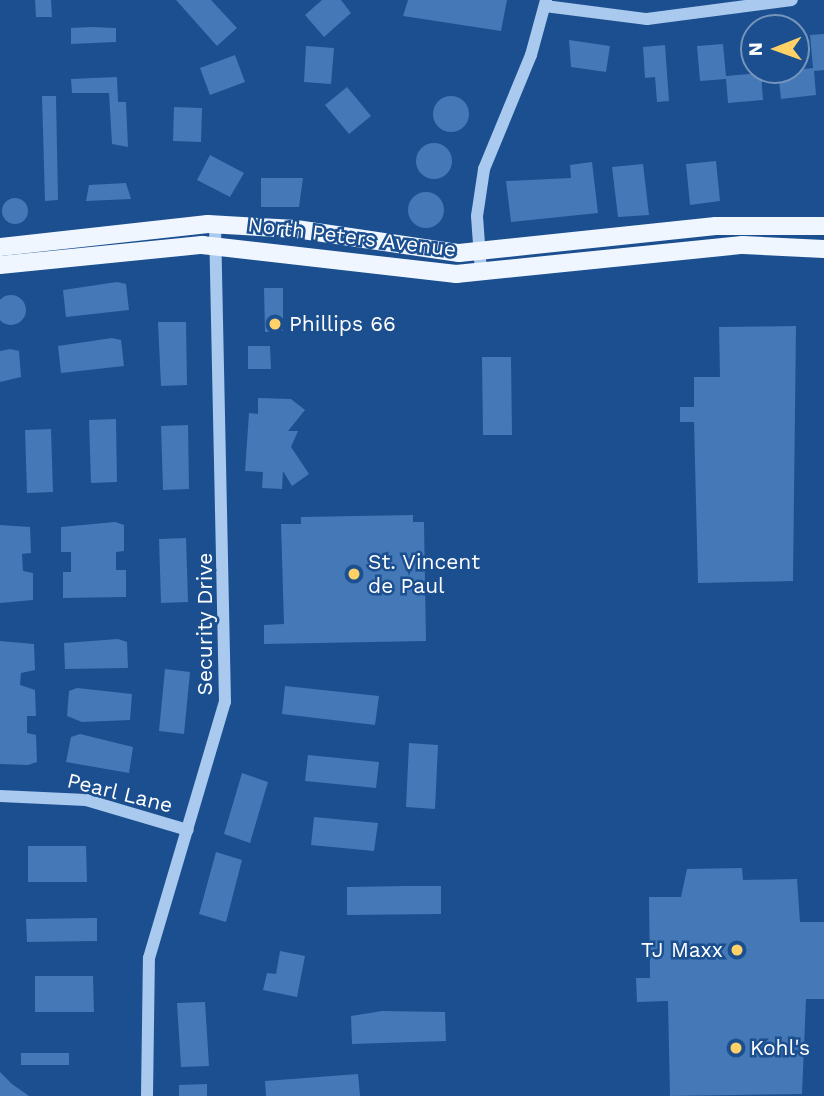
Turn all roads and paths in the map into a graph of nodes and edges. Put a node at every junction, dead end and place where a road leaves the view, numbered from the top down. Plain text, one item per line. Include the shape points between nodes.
1 (792, 0) edge
2 (545, 3) edge
3 (215, 224) junction
4 (824, 226) edge
5 (216, 245) junction
6 (0, 247) edge
7 (824, 249) edge
8 (479, 252) junction
9 (0, 265) edge
10 (481, 272) junction
11 (0, 796) edge
12 (188, 830) junction
13 (147, 1096) edge

1 - 2 street via 647,19
2 - 8 street via 484,169 477,216
3 - 5 street, Security Drive
3 - 6 main road, North Peters Avenue
3 - 8 main road, North Peters Avenue
4 - 8 main road, North Peters Avenue via 716,226
5 - 9 main road, North Peters Avenue
5 - 10 main road, North Peters Avenue via 392,268
5 - 12 street, Security Drive via 226,679 218,735
7 - 10 main road, North Peters Avenue via 743,245
8 - 10 street
11 - 12 street, Pearl Lane via 86,800
12 - 13 street, Security Drive via 147,972

